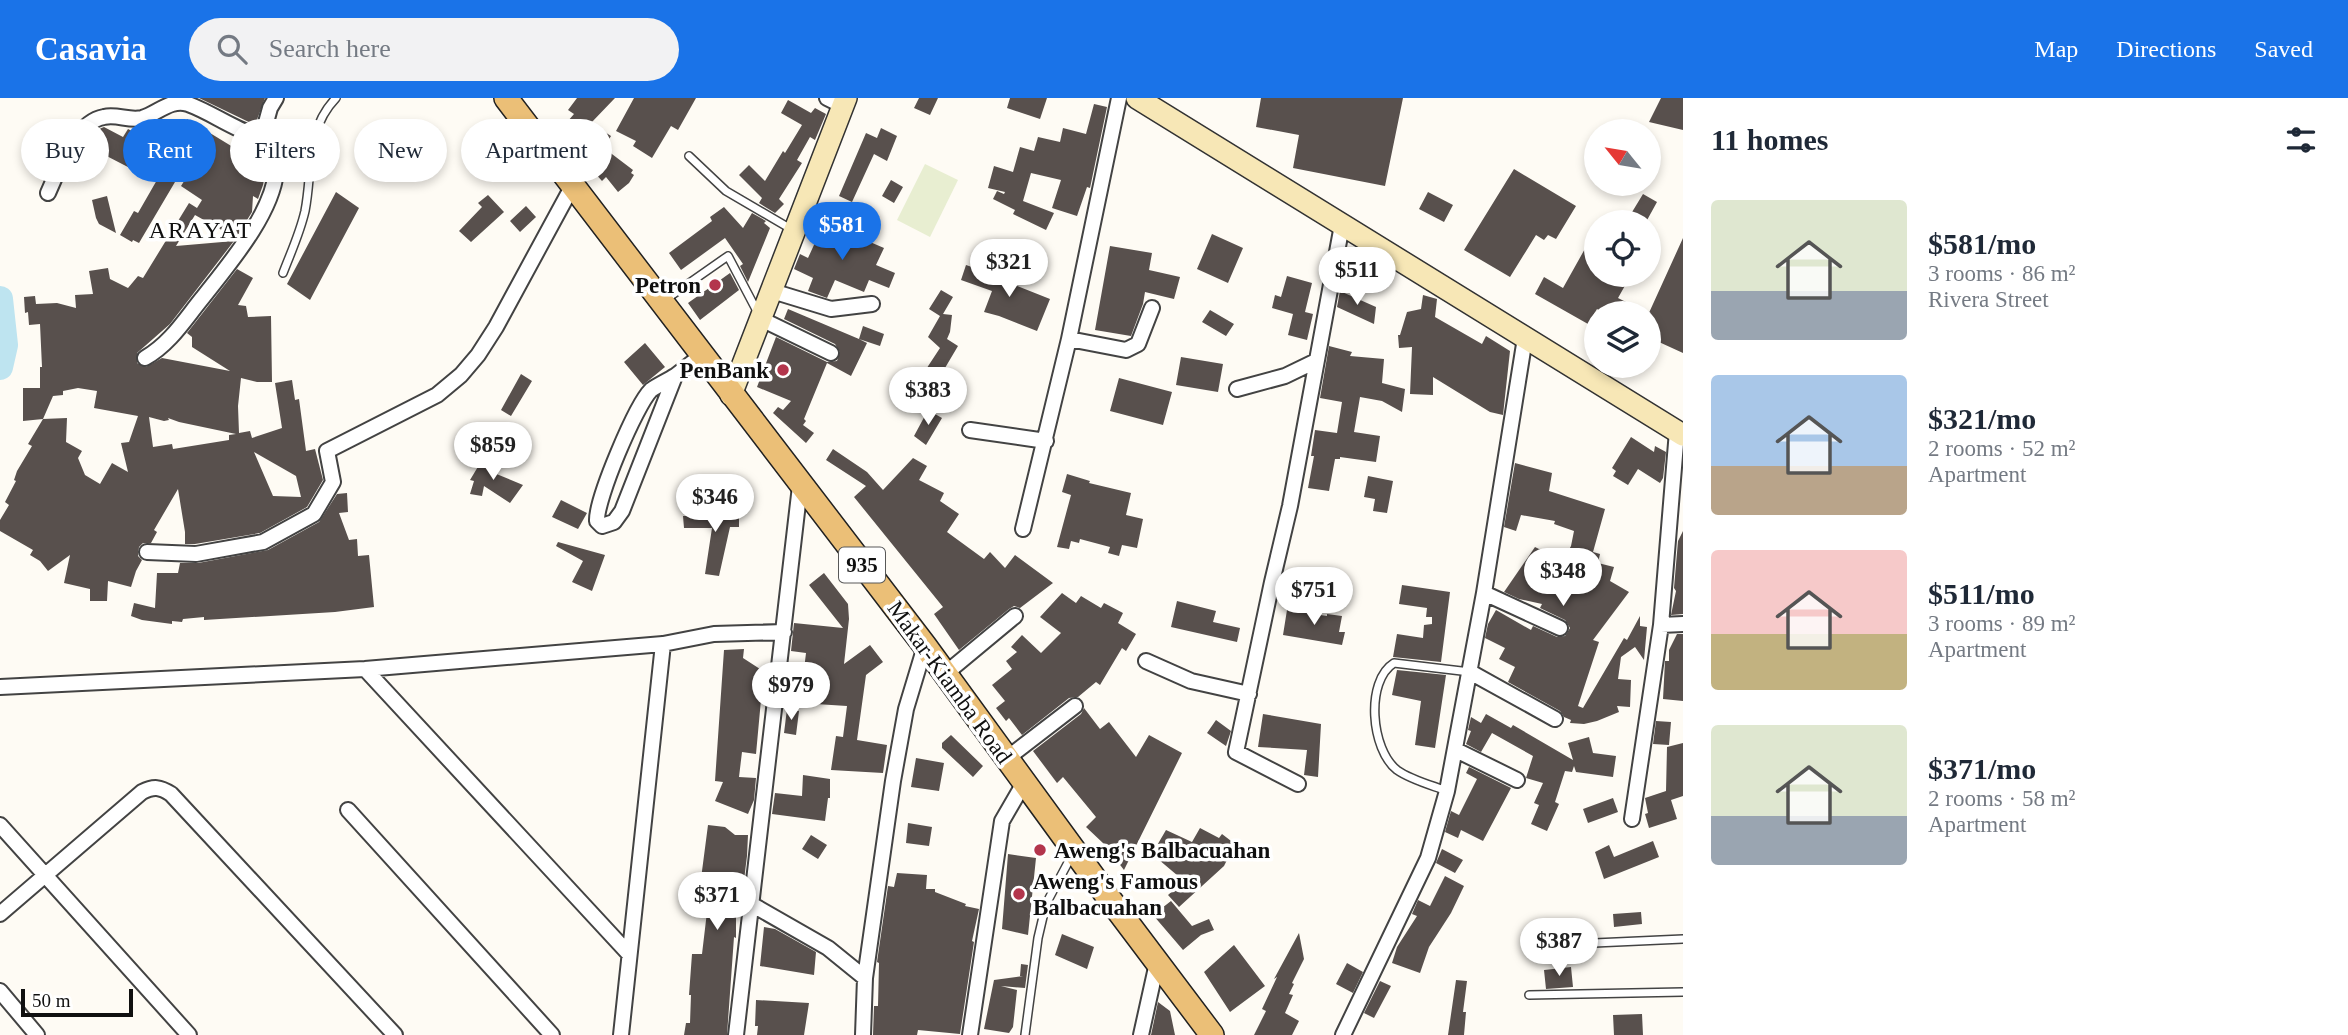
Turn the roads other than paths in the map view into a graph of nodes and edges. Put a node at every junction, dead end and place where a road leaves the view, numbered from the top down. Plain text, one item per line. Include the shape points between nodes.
1 (276, 98) edge
2 (336, 98) edge
3 (507, 98) edge
4 (1119, 98) edge
5 (1137, 98) edge
6 (838, 101) edge
7 (1158, 104) edge
8 (267, 119) edge
9 (230, 126) edge
10 (689, 156) dead end
11 (274, 182) edge
12 (573, 185) junction
13 (48, 193) dead end
14 (1342, 225) junction
15 (794, 231) junction
16 (283, 273) dead end
17 (772, 291) junction
18 (662, 302) junction
19 (872, 304) dead end
20 (1152, 308) dead end
21 (761, 319) junction
22 (1525, 338) junction
23 (1069, 340) junction
24 (831, 354) dead end
25 (702, 355) junction
26 (145, 358) dead end
27 (1316, 361) junction
28 (675, 376) junction
29 (1237, 389) dead end
30 (731, 395) junction
31 (970, 430) dead end
32 (1680, 433) edge
33 (1046, 441) junction
34 (800, 486) junction
35 (1023, 529) dead end
36 (147, 552) dead end
37 (1484, 593) junction
38 (1014, 616) dead end
39 (1683, 624) edge
40 (1661, 625) junction
41 (1560, 628) dead end
42 (784, 632) junction
43 (663, 643) junction
44 (925, 646) junction
45 (1146, 661) dead end
46 (365, 669) junction
47 (1470, 672) junction
48 (944, 674) junction
49 (0, 687) edge
50 (1249, 694) junction
51 (1075, 706) dead end
52 (1555, 719) dead end
53 (1456, 750) junction
54 (1006, 759) junction
55 (1517, 780) dead end
56 (1024, 783) junction
57 (1298, 784) dead end
58 (1447, 791) junction
59 (348, 810) dead end
60 (1632, 819) dead end
61 (0, 825) edge
62 (1074, 851) junction
63 (47, 875) junction
64 (751, 904) junction
65 (0, 914) edge
66 (1683, 939) edge
67 (1528, 946) dead end
68 (628, 954) junction
69 (1157, 963) junction
70 (865, 978) junction
71 (0, 991) edge
72 (1683, 992) edge
73 (1529, 995) dead end
74 (37, 1035) edge
75 (189, 1035) edge
76 (395, 1035) edge
77 (552, 1035) edge
78 (621, 1035) edge
79 (736, 1035) edge
80 (863, 1035) edge
81 (970, 1035) edge
82 (1025, 1035) edge
83 (1141, 1035) edge
84 (1212, 1035) edge
85 (1343, 1035) edge

1 - 8 street
2 - 16 lane via 315,130 306,208
3 - 12 main road, Makar-Kiamba Road / 935
4 - 23 street
5 - 7 street
6 - 15 street
7 - 14 street
9 - 13 street via 186,103 132,119 102,117 74,139
10 - 15 lane via 726,191
11 - 26 street via 243,247 176,332
12 - 18 main road, Makar-Kiamba Road / 935
12 - 36 street via 478,355 437,395 327,451 333,482 314,514 263,542 196,554
14 - 22 street
14 - 27 street
15 - 17 street
17 - 19 street via 831,309
17 - 21 street
18 - 21 lane via 728,256
18 - 25 main road, Makar-Kiamba Road / 935
20 - 23 street via 1138,344 1126,351
21 - 24 street
21 - 30 street
22 - 32 street
22 - 37 street
23 - 33 street
25 - 28 street
25 - 30 main road, Makar-Kiamba Road / 935
27 - 29 street
27 - 50 street
28 - 28 street via 651,391 641,404 600,503 597,521 602,526 614,522 622,511
30 - 34 main road, Makar-Kiamba Road / 935
31 - 33 street
32 - 40 street
33 - 35 street
34 - 42 street
34 - 44 main road, Makar-Kiamba Road / 935
37 - 41 street
37 - 47 street
38 - 48 street
39 - 40 street
40 - 60 street
42 - 43 street via 714,634
42 - 64 street
43 - 46 street
43 - 68 street
44 - 48 main road, Makar-Kiamba Road / 935
44 - 70 street via 906,709
45 - 50 street via 1191,681
46 - 49 street
46 - 68 street
47 - 52 street
47 - 53 street
47 - 58 lane via 1394,663 1386,668 1377,691 1375,722 1385,757 1397,770
48 - 54 main road, Makar-Kiamba Road / 935
50 - 57 street via 1236,752
51 - 54 street
53 - 55 street
53 - 58 street
54 - 56 main road, Makar-Kiamba Road / 935
56 - 62 main road, Makar-Kiamba Road / 935
56 - 81 street via 1002,821
58 - 85 street via 1428,858
59 - 77 street
61 - 63 street
62 - 69 main road, Makar-Kiamba Road / 935
62 - 82 lane via 1046,904
63 - 65 street
63 - 75 street
63 - 76 street via 142,792 161,788
64 - 70 street via 820,942
64 - 79 street
66 - 67 lane
68 - 78 street
69 - 83 street
69 - 84 main road, Makar-Kiamba Road / 935
70 - 80 street
71 - 74 street
72 - 73 lane

